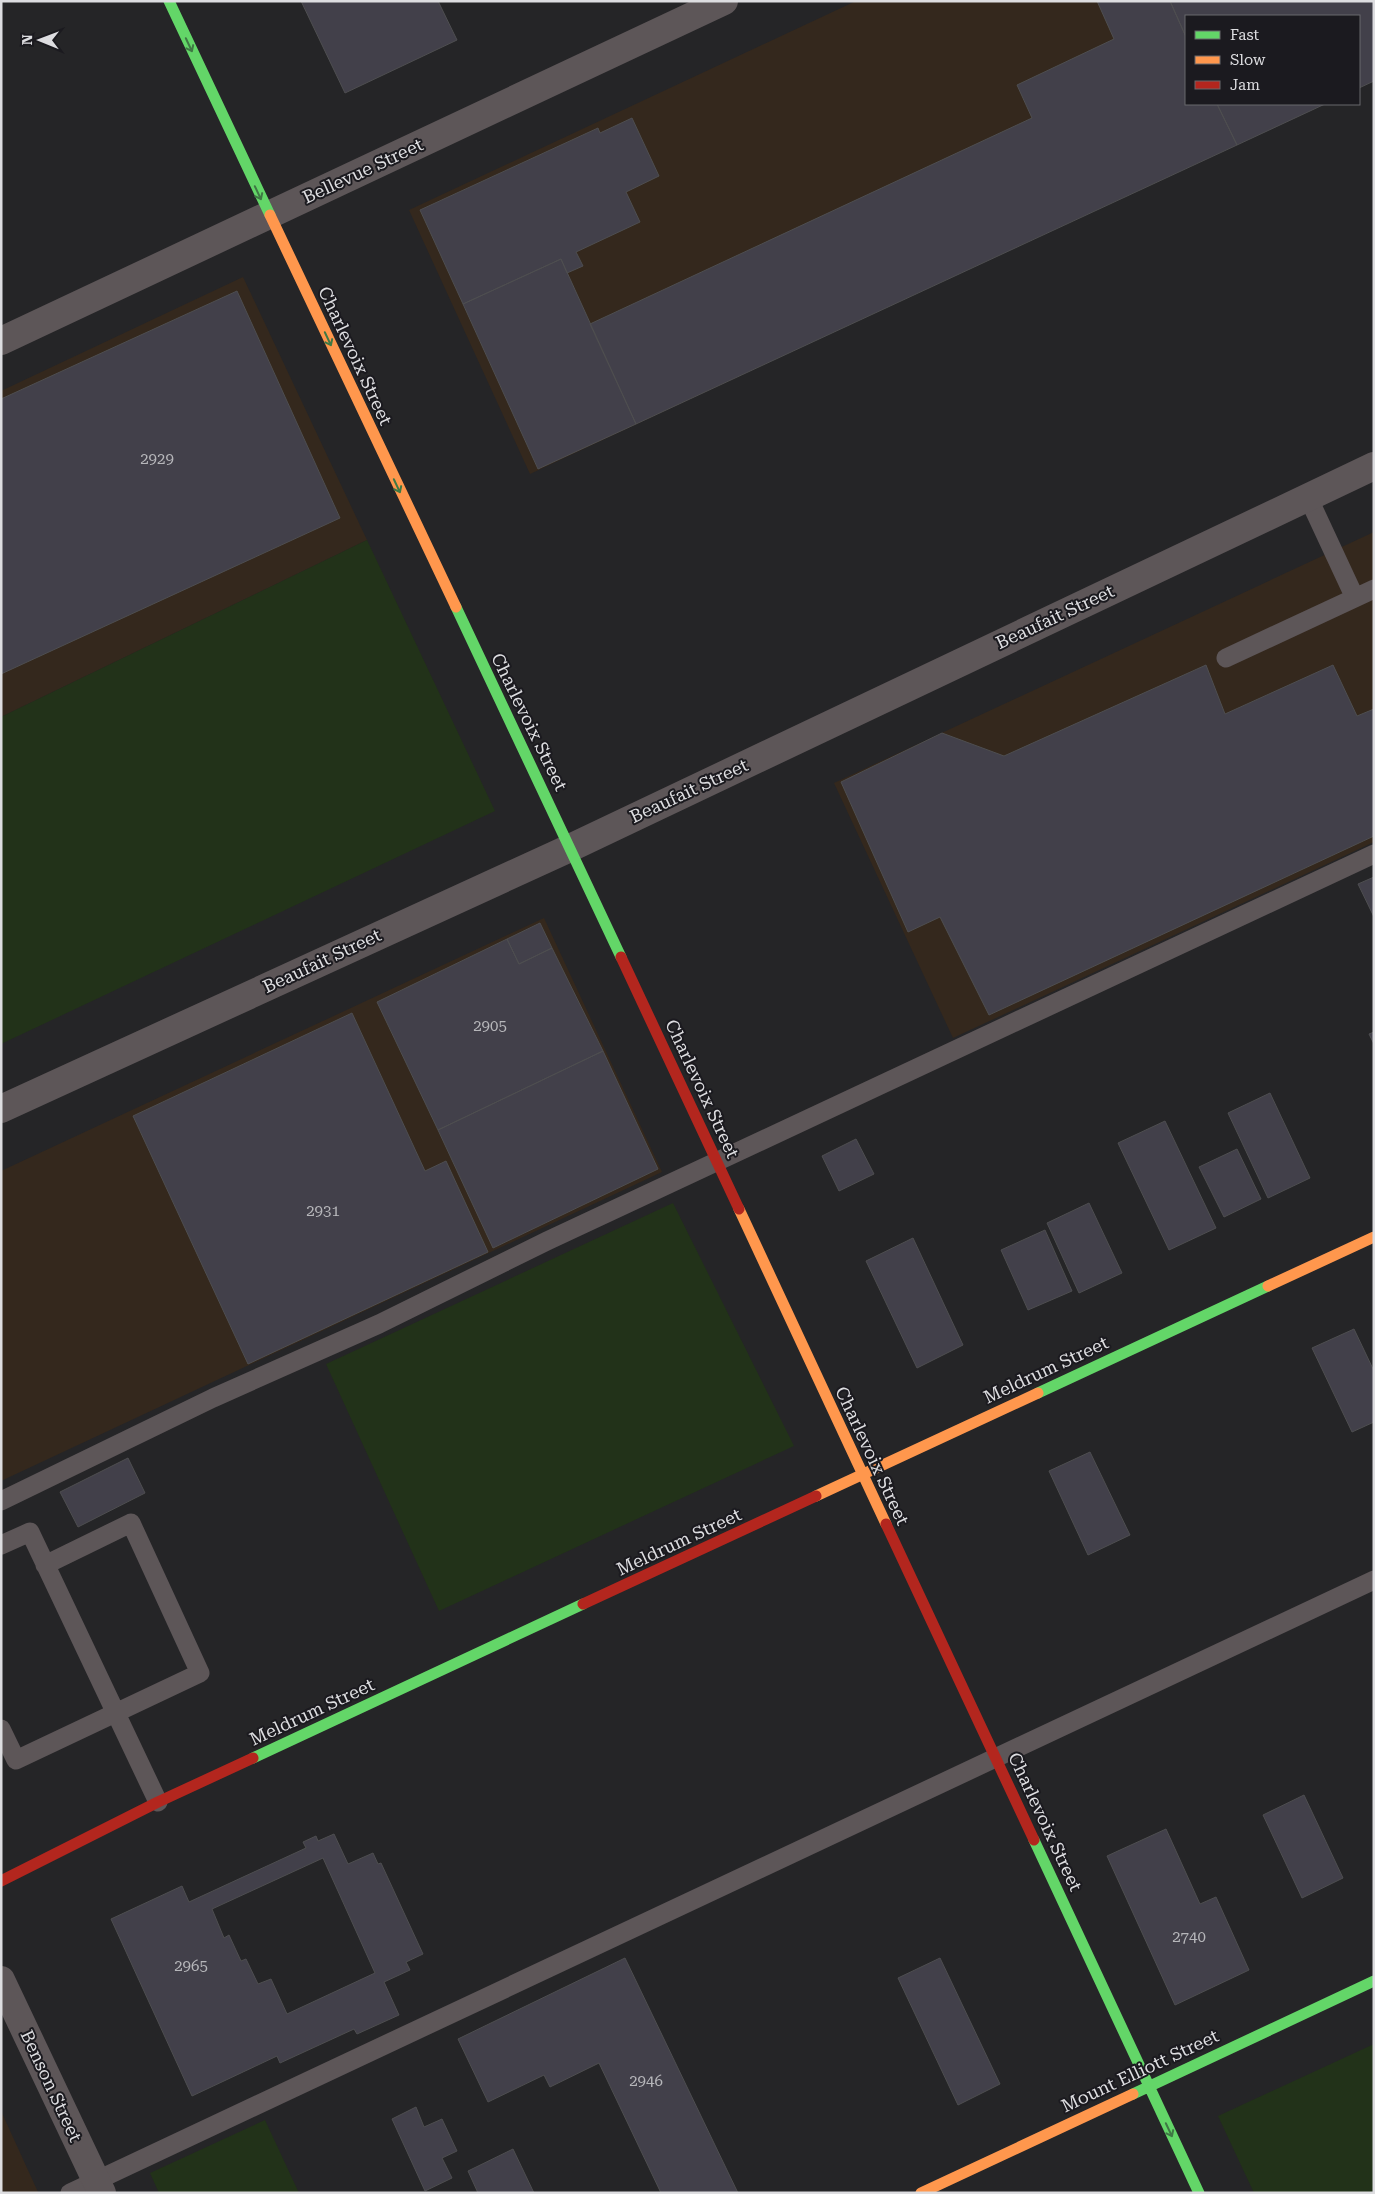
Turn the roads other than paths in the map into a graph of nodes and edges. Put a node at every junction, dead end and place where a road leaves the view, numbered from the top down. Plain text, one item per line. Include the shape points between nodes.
1 (169, 1) edge
2 (724, 1) edge
3 (269, 216) junction
4 (1, 341) edge
5 (1374, 466) edge
6 (1308, 497) junction
7 (1374, 589) edge
8 (1355, 598) junction
9 (1226, 658) dead end
10 (570, 848) junction
11 (1374, 854) edge
12 (1, 1110) edge
13 (717, 1162) junction
14 (1374, 1237) edge
15 (862, 1476) junction
16 (1, 1501) edge
17 (1, 1545) edge
18 (45, 1565) junction
19 (1374, 1580) edge
20 (116, 1714) junction
21 (1, 1729) edge
22 (996, 1758) junction
23 (158, 1802) junction
24 (1, 1881) edge
25 (1, 1980) edge
26 (1374, 1981) edge
27 (1149, 2086) junction
28 (99, 2187) edge
29 (70, 2193) edge
30 (921, 2193) edge
31 (1199, 2193) edge

1 -> 3 street, Charlevoix Street
2 - 3 street, Bellevue Street
3 - 4 street, Bellevue Street
3 -> 10 street, Charlevoix Street
5 - 6 street, Beaufait Street
6 - 8 lane
6 - 10 street, Beaufait Street
7 - 8 lane
8 - 9 lane
10 - 12 street, Beaufait Street
10 - 13 street, Charlevoix Street
11 - 13 lane
13 - 15 street, Charlevoix Street
13 - 16 lane
14 - 15 street, Meldrum Street
15 - 22 street, Charlevoix Street
15 - 23 street, Meldrum Street
17 - 18 lane via 30,1532
18 - 20 lane
18 - 20 lane via 131,1523 200,1673
19 - 22 lane
20 - 21 lane via 16,1760
20 - 23 lane
22 - 27 street, Charlevoix Street
22 - 28 lane
23 - 24 street, Meldrum Street
25 - 28 street, Benson Street
26 - 27 street, Mount Elliott Street
27 - 30 street, Mount Elliott Street
27 -> 31 street, Charlevoix Street
28 - 29 lane

